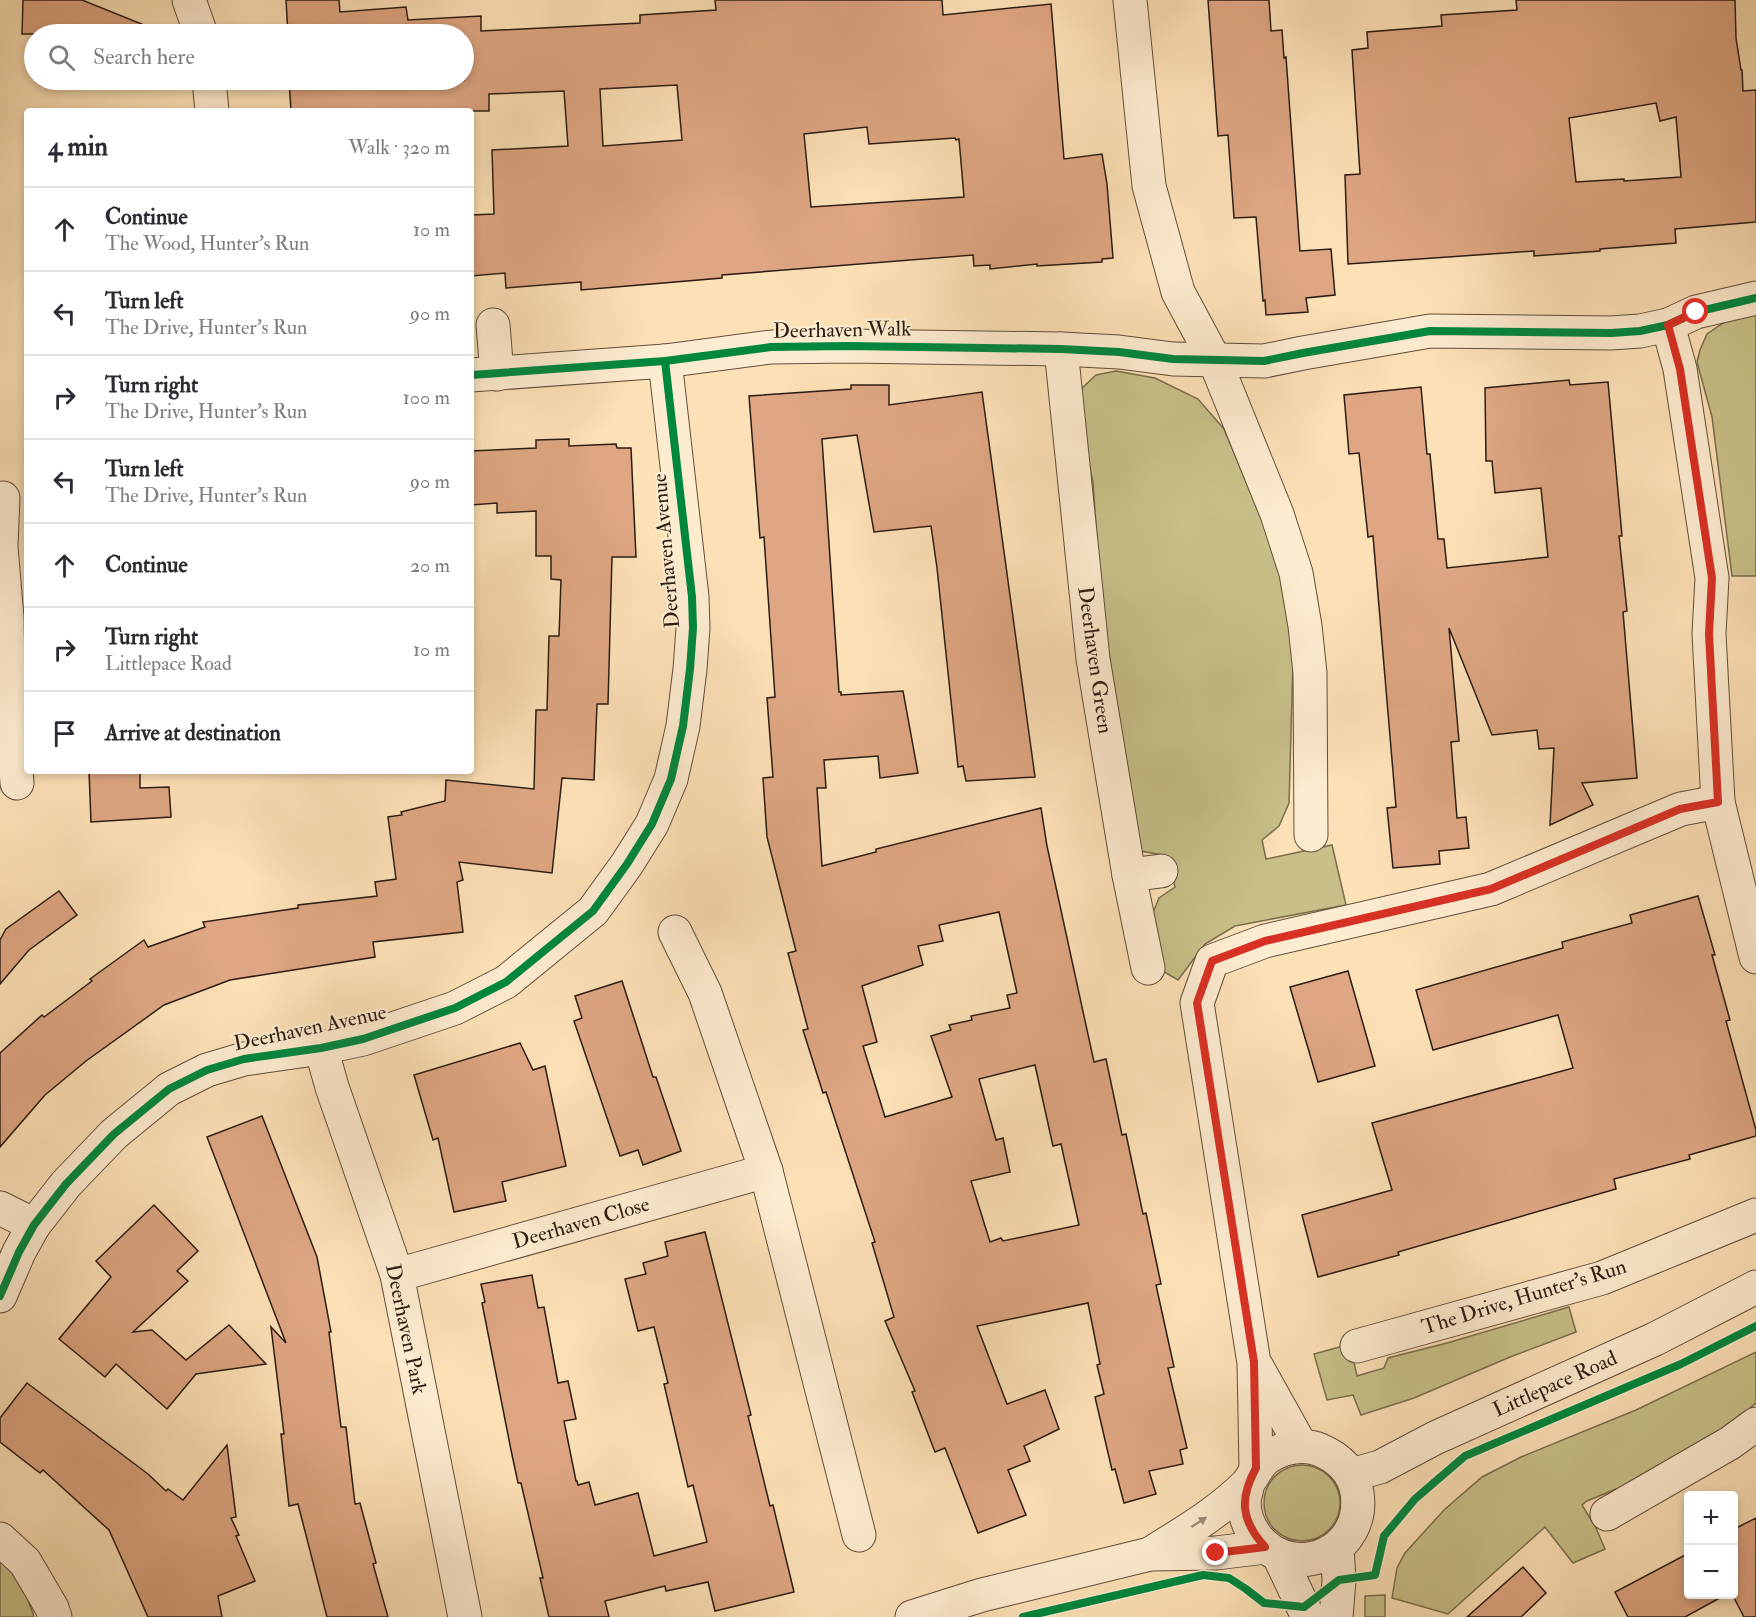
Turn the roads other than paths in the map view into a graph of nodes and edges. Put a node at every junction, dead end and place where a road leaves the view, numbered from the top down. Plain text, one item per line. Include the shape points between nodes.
1 (189, 0) edge
2 (1130, 0) edge
3 (197, 24) edge
4 (210, 90) edge
5 (212, 108) edge
6 (1756, 298) edge
7 (493, 325) dead end
8 (1668, 325) junction
9 (1061, 349) junction
10 (665, 361) junction
11 (1215, 361) junction
12 (484, 374) edge
13 (3, 498) dead end
14 (17, 617) edge
15 (17, 783) dead end
16 (1718, 802) junction
17 (1311, 835) dead end
18 (675, 932) dead end
19 (1756, 957) edge
20 (1148, 969) dead end
21 (321, 1048) junction
22 (766, 1171) junction
23 (0, 1208) edge
24 (1756, 1215) edge
25 (34, 1225) junction
26 (397, 1275) junction
27 (1756, 1287) edge
28 (0, 1296) edge
29 (1358, 1346) dead end
30 (1254, 1362) junction
31 (1756, 1424) edge
32 (1301, 1446) junction
33 (1252, 1475) junction
34 (1351, 1475) junction
35 (1607, 1514) dead end
36 (859, 1535) dead end
37 (0, 1539) edge
38 (1337, 1548) junction
39 (1272, 1551) junction
40 (1150, 1554) junction
41 (55, 1617) edge
42 (465, 1617) edge
43 (912, 1617) edge
44 (1308, 1617) edge
45 (1336, 1617) edge

1 - 3 street
2 - 11 street via 1149,186 1179,292
4 - 5 street
6 - 8 street, Deerhaven Walk via 1696,312
7 - 12 street, Deerhaven Walk
8 - 11 street, Deerhaven Walk via 1611,333 1430,331 1264,362
8 - 16 street via 1680,369 1712,578 1709,634
9 - 10 street, Deerhaven Walk via 771,347
9 - 11 street, Deerhaven Walk
9 - 20 street, Deerhaven Green via 1093,659 1145,873
10 - 12 street, Deerhaven Walk
10 - 21 street, Deerhaven Avenue via 693,628 683,726 671,779 652,824 592,911 506,982 445,1012 363,1039
11 - 17 street via 1277,514 1296,573 1310,674
13 - 14 street via 1,547
14 - 15 street via 8,669
16 - 19 street
16 - 30 street via 1680,809 1491,889 1265,941 1212,961 1197,1003
18 - 22 street via 705,993
21 - 25 street, Deerhaven Avenue via 244,1059 207,1070 169,1089 114,1134 66,1184
21 - 26 street, Deerhaven Park
22 - 26 street, Deerhaven Close
22 - 36 street
23 - 25 street
24 - 29 street, The Drive, Hunter's Run via 1602,1278
25 - 28 street, Deerhaven Avenue
26 - 42 street, Deerhaven Park
27 - 34 street, Littlepace Road via 1655,1339 1435,1438 1380,1467
30 - 32 street
30 - 33 street
31 - 35 street
32 - 33 street via 1269,1456
32 - 34 street via 1332,1455
33 - 39 street via 1244,1500 1246,1517 1253,1533
40 -> 33 street via 1210,1515
34 - 38 street via 1359,1506 1348,1536
37 - 41 street via 25,1562
38 - 39 street via 1309,1560 1294,1560
38 - 45 street
39 - 40 street
39 - 44 street
40 - 43 street via 982,1595

